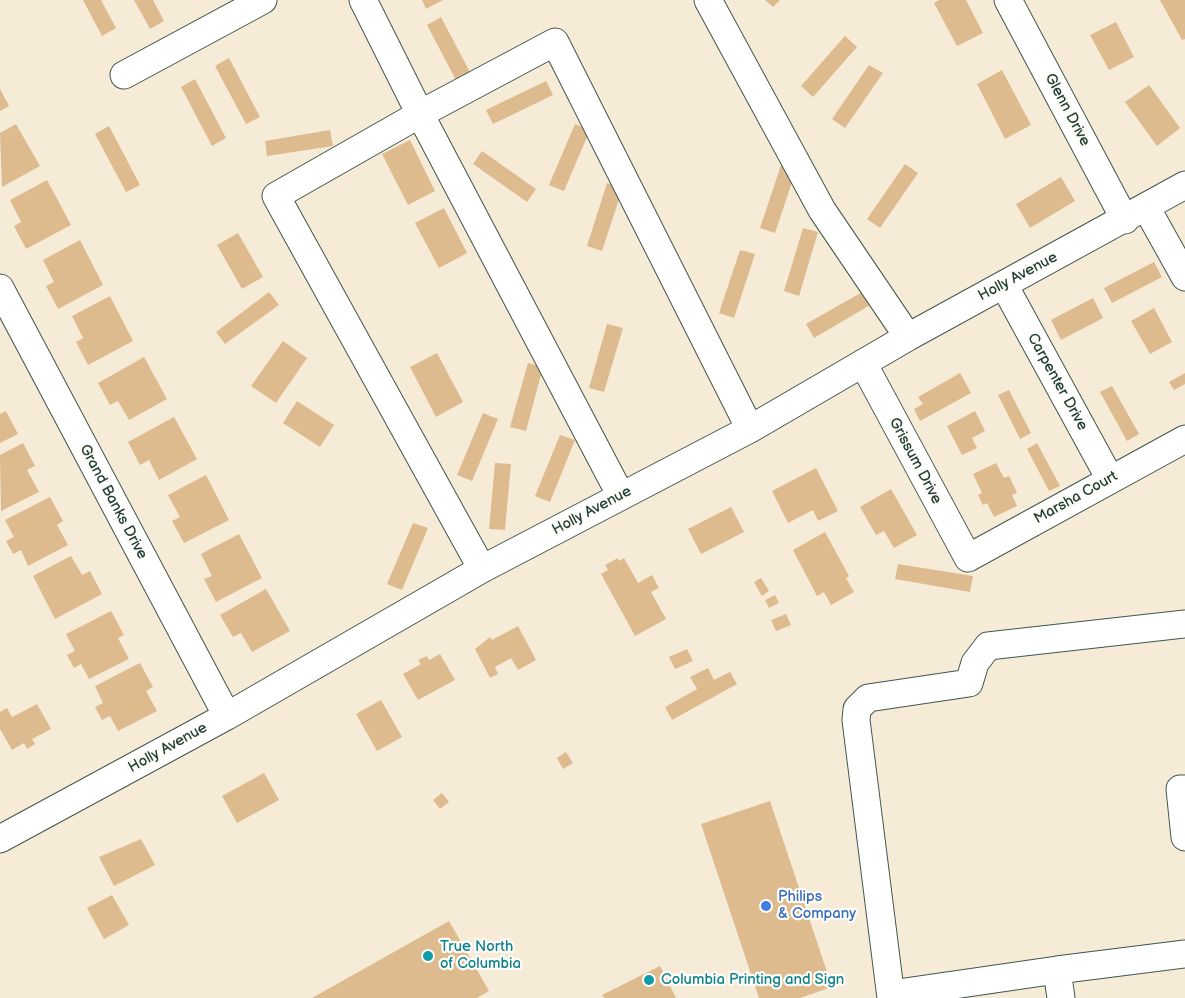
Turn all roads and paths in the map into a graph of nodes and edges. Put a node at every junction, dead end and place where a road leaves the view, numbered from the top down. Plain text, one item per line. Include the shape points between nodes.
1 (263, 0) edge
2 (363, 0) edge
3 (708, 0) edge
4 (1008, 0) edge
5 (124, 75) dead end
6 (420, 114) junction
7 (1185, 186) edge
8 (1136, 214) junction
9 (1185, 277) edge
10 (1004, 285) junction
11 (0, 288) edge
12 (908, 337) junction
13 (863, 363) junction
14 (750, 429) junction
15 (1185, 439) edge
16 (1110, 479) junction
17 (621, 496) junction
18 (968, 558) joint
19 (482, 569) junction
20 (1185, 624) edge
21 (227, 716) junction
22 (1185, 789) edge
23 (1185, 837) edge
24 (0, 839) edge
25 (1185, 954) edge
26 (1057, 970) junction
27 (891, 996) edge
28 (1061, 998) edge

1 - 5 street
2 - 6 street
3 - 12 street via 822,210
4 - 8 street, Glenn Drive
6 - 14 street via 555,42
6 - 17 street
6 - 19 street via 276,196
7 - 8 street, Holly Avenue
8 - 9 street, Glenn Drive
8 - 10 street, Holly Avenue
10 - 12 street, Holly Avenue
10 - 16 street, Carpenter Drive
11 - 21 street, Grand Banks Drive
12 - 13 street, Holly Avenue
13 - 14 street, Holly Avenue
13 - 18 street, Grissum Drive
14 - 17 street, Holly Avenue
15 - 16 street, Marsha Court
16 - 18 street, Marsha Court
17 - 19 street, Holly Avenue
19 - 21 street, Holly Avenue
20 - 27 street via 988,646 975,663 969,683 868,698 857,709 855,720
21 - 24 street, Holly Avenue
22 - 23 street via 1180,789
25 - 26 street
26 - 27 street
26 - 28 street

